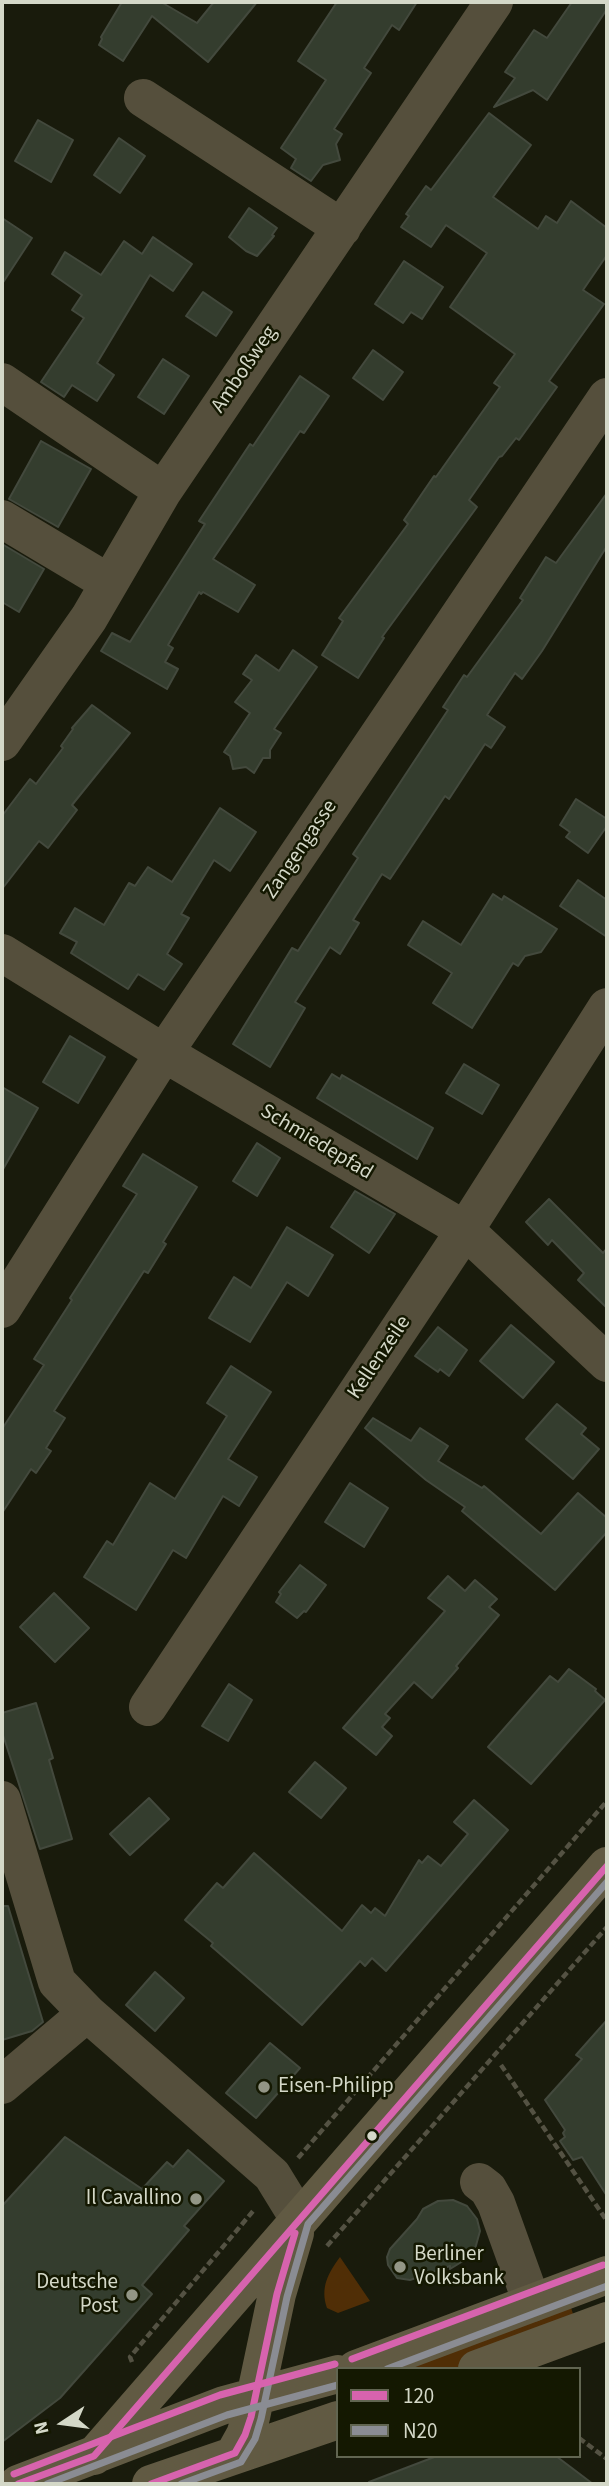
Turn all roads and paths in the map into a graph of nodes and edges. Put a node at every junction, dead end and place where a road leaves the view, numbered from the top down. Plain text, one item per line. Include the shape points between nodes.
1 (494, 2) edge
2 (143, 98) dead end
3 (342, 228) junction
4 (2, 382) edge
5 (607, 397) edge
6 (163, 491) junction
7 (2, 519) edge
8 (109, 583) junction
9 (2, 742) edge
10 (2, 953) edge
11 (607, 1007) edge
12 (164, 1053) junction
13 (465, 1230) junction
14 (2, 1309) edge
15 (607, 1363) edge
16 (148, 1707) dead end
17 (2, 1800) edge
18 (607, 1801) edge
19 (607, 1866) edge
20 (607, 1927) edge
21 (87, 2013) junction
22 (501, 2065) dead end
23 (2, 2085) edge
24 (479, 2182) dead end
25 (277, 2183) junction
26 (299, 2219) junction
27 (607, 2221) edge
28 (324, 2250) dead end
29 (607, 2275) edge
30 (532, 2304) junction
31 (607, 2321) edge
32 (132, 2366) dead end
33 (361, 2367) edge
34 (482, 2367) edge
35 (336, 2375) edge
36 (257, 2395) junction
37 (336, 2421) edge
38 (581, 2440) edge
39 (235, 2453) junction
40 (94, 2456) junction
41 (607, 2459) edge
42 (18, 2484) edge
43 (151, 2484) edge

1 - 3 street, Amboßweg
2 - 3 street
3 - 6 street, Amboßweg
4 - 6 street
5 - 12 street, Zangengasse
6 - 8 street, Amboßweg
7 - 8 street
8 - 9 street, Amboßweg
10 - 12 street, Schmiedepfad
11 - 13 street, Kellenzeile
12 - 13 street, Schmiedepfad
12 - 14 street, Zangengasse
13 - 15 street, Schmiedepfad
13 - 16 street, Kellenzeile
17 - 21 street via 57,1982
18 - 25 path
19 - 26 main road
20 - 28 path
21 - 23 street
21 - 25 street
22 - 27 path
24 - 30 street via 496,2203
25 - 26 street
25 - 32 path via 130,2357
26 - 36 main road via 277,2294
26 - 40 main road
29 - 30 main road
30 - 33 main road
31 - 34 main road
35 - 36 main road
36 - 39 main road
36 - 40 main road
37 - 39 main road
38 - 41 path
39 - 43 main road
40 - 42 main road

